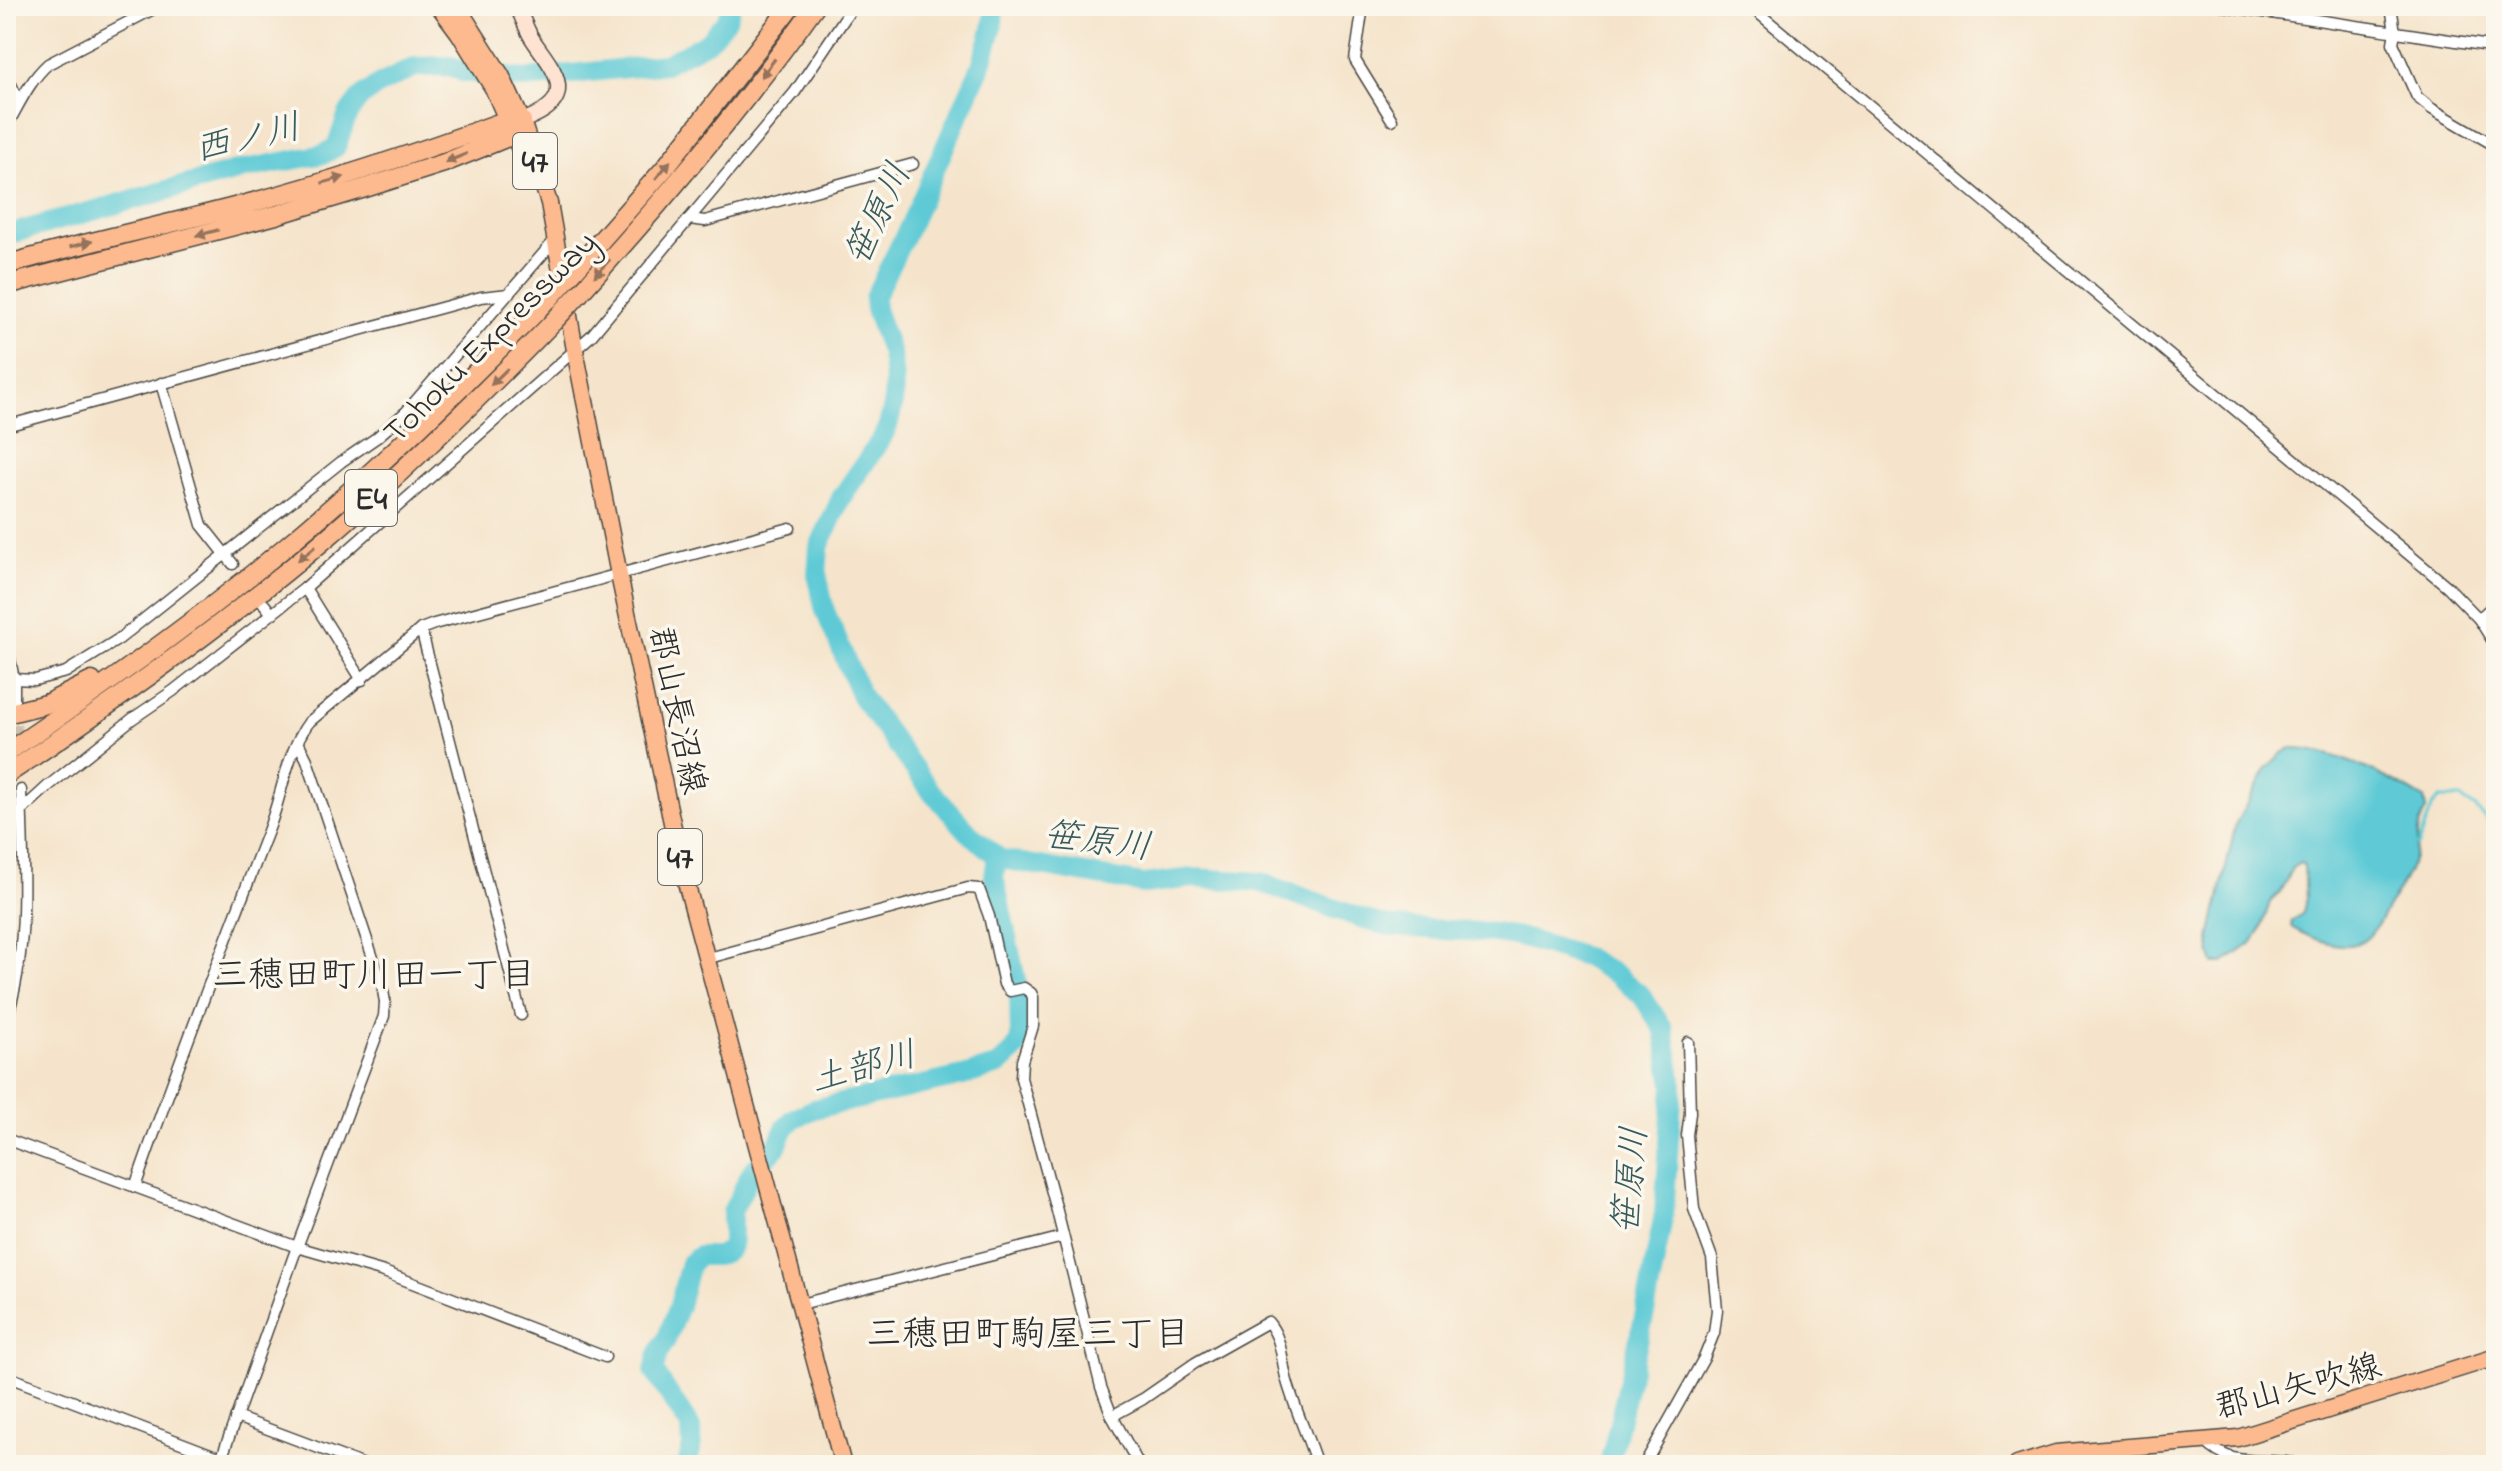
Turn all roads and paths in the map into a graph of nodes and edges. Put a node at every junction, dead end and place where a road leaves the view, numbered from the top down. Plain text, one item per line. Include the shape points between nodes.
1 (159, 6) edge
2 (439, 6) edge
3 (457, 6) edge
4 (517, 6) edge
5 (791, 6) edge
6 (815, 6) edge
7 (853, 6) edge
8 (1363, 6) edge
9 (1750, 6) edge
10 (2224, 6) edge
11 (2391, 6) edge
12 (2395, 32) junction
13 (2496, 47) edge
14 (486, 63) junction
15 (6, 74) edge
16 (18, 98) junction
17 (6, 106) edge
18 (1392, 120) dead end
19 (514, 125) junction
20 (6, 127) edge
21 (2496, 146) edge
22 (913, 164) dead end
23 (689, 219) junction
24 (555, 240) junction
25 (6, 265) edge
26 (6, 285) edge
27 (509, 294) junction
28 (575, 350) junction
29 (161, 383) junction
30 (6, 426) edge
31 (790, 528) dead end
32 (281, 550) junction
33 (224, 554) junction
34 (233, 564) dead end
35 (619, 575) junction
36 (305, 588) junction
37 (2496, 603) edge
38 (264, 604) dead end
39 (272, 614) junction
40 (2479, 619) junction
41 (421, 629) junction
42 (6, 640) edge
43 (2496, 646) edge
44 (175, 657) junction
45 (14, 679) junction
46 (362, 680) junction
47 (10, 709) edge
48 (298, 742) junction
49 (6, 753) edge
50 (6, 775) edge
51 (14, 790) edge
52 (22, 810) junction
53 (705, 959) junction
54 (521, 1015) dead end
55 (6, 1021) edge
56 (1688, 1042) dead end
57 (6, 1139) edge
58 (135, 1187) junction
59 (1063, 1237) junction
60 (297, 1247) junction
61 (801, 1304) junction
62 (605, 1357) dead end
63 (2496, 1357) edge
64 (6, 1376) edge
65 (1112, 1416) junction
66 (236, 1417) junction
67 (2205, 1441) junction
68 (220, 1462) edge
69 (364, 1465) edge
70 (843, 1465) edge
71 (1139, 1465) edge
72 (1317, 1465) edge
73 (1644, 1465) edge
74 (2017, 1465) edge
75 (2304, 1465) edge

1 - 16 street via 48,64
2 - 14 main road, 郡山長沼線 / 47
3 - 14 main road, 郡山長沼線 / 47
4 - 19 street via 558,90 539,115
32 -> 5 highway, Tohoku Expressway / E4, bridge via 401,445 548,300 664,169
6 -> 44 highway, Tohoku Expressway / E4, bridge via 722,129 553,322 339,527
7 - 23 street via 795,92
8 - 18 street via 1355,60
9 - 40 street via 2392,539
10 - 12 street
11 - 12 street
12 - 13 street
12 - 21 street via 2393,43 2417,97
14 - 19 main road, 郡山長沼線 / 47
15 - 16 street
16 - 17 street
16 - 20 street
19 - 24 main road, 郡山長沼線 / 47 via 549,203
25 -> 19 highway via 249,204
19 -> 26 highway via 444,163 333,198
22 - 23 street via 705,221
23 - 28 street
24 - 27 street
24 - 28 main road, 郡山長沼線 / 47
27 - 29 street via 481,297
27 - 33 street via 406,412
28 - 35 main road, 郡山長沼線 / 47
28 - 36 street
29 - 30 street
29 - 33 street via 202,525
31 - 35 street
32 - 47 highway via 89,683 46,704
32 - 49 highway, Tohoku Expressway / E4
33 - 34 street
33 - 45 street via 119,639 78,665 35,680
35 - 41 street
35 - 53 main road, 郡山長沼線 / 47
36 - 39 street
36 - 46 street
37 - 40 street
38 - 39 street
39 - 52 street via 120,728
40 - 43 street
41 - 46 street
41 - 54 street
42 - 45 street
44 - 50 highway, Tohoku Expressway / E4
44 - 51 highway
45 - 47 street
46 - 48 street via 317,714
48 - 58 street
48 - 60 street via 385,1002 383,1022
51 - 52 street
52 - 55 street via 23,917
53 - 59 street via 975,887 989,916 1004,984 1033,997 1033,1026 1021,1078
53 - 61 main road, 郡山長沼線 / 47
56 - 73 street via 1687,1135 1694,1209 1712,1258 1717,1310 1704,1358
57 - 58 street
58 - 60 street
59 - 61 street
59 - 65 street
60 - 62 street via 384,1272
60 - 66 street
61 - 70 main road, 郡山長沼線 / 47
63 - 67 main road, 郡山矢吹線 via 2280,1427
64 - 68 street
65 - 71 street
65 - 72 street via 1268,1322 1277,1334 1287,1381
66 - 68 street
66 - 69 street
67 - 74 main road, 郡山矢吹線 via 2056,1453
67 - 75 street via 2232,1462

